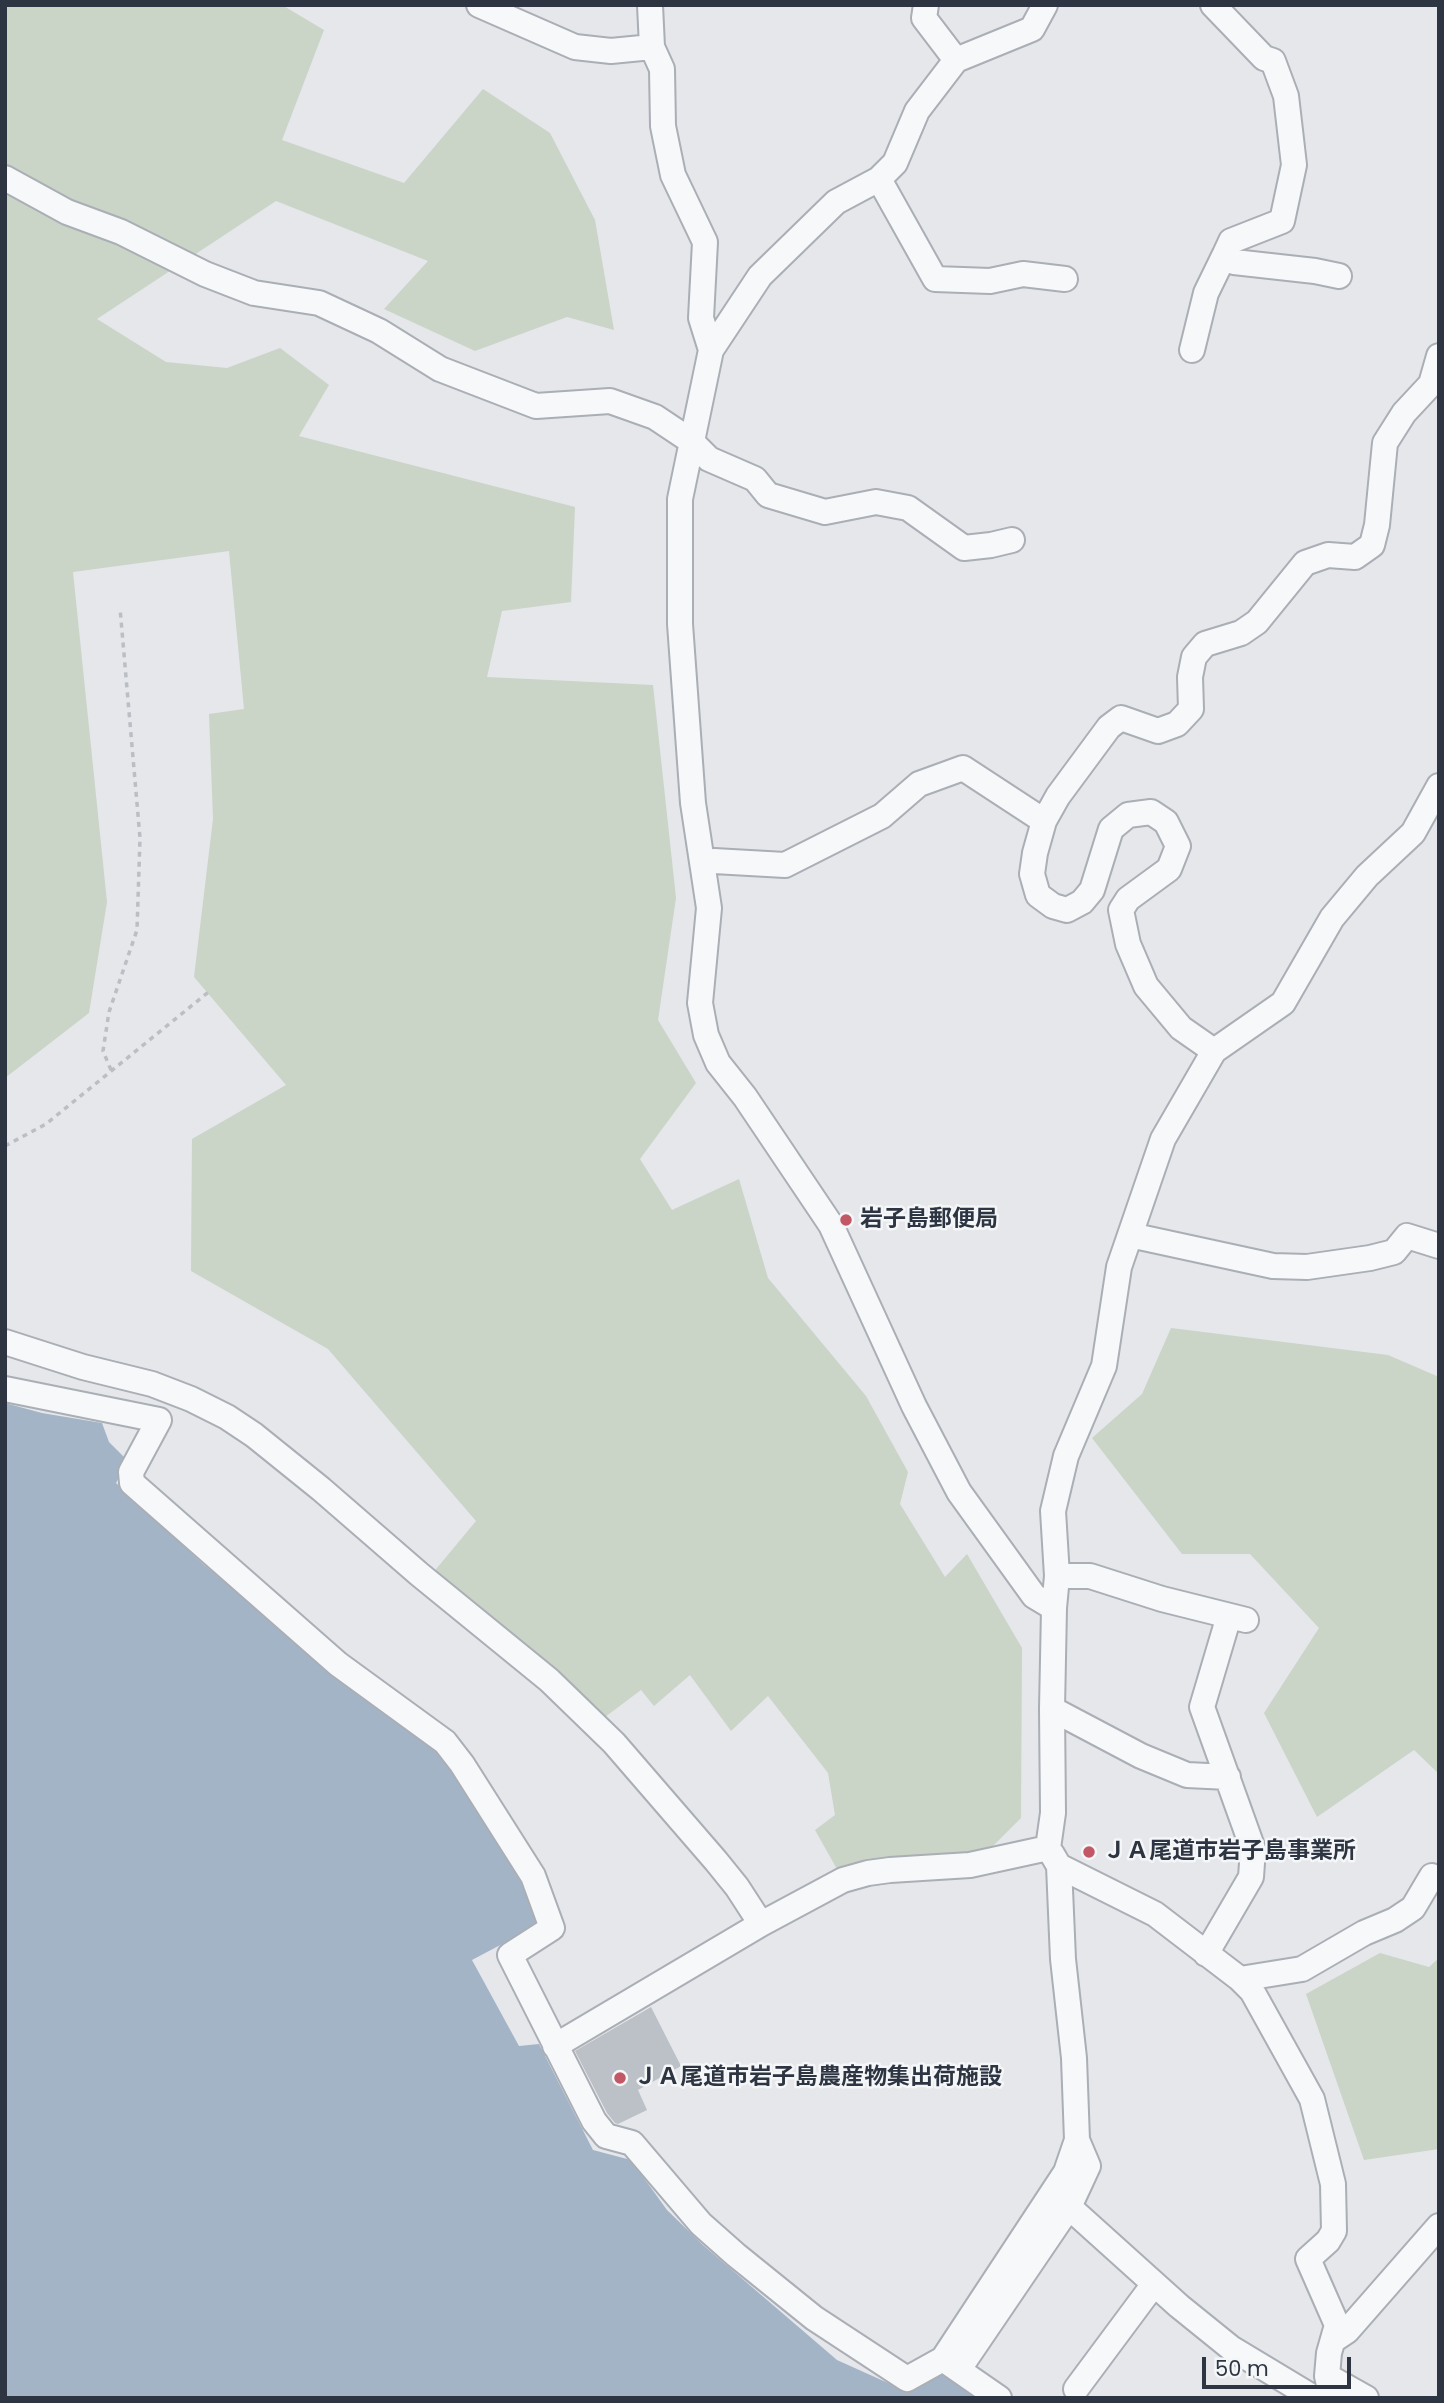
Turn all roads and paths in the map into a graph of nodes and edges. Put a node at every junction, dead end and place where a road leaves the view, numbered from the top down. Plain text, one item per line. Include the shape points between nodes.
1 (479, 5) edge
2 (650, 5) edge
3 (926, 5) edge
4 (1045, 5) edge
5 (1213, 5) edge
6 (652, 47) junction
7 (956, 60) junction
8 (5, 178) edge
9 (879, 179) junction
10 (1225, 254) junction
11 (1339, 276) dead end
12 (1065, 279) dead end
13 (711, 350) junction
14 (1192, 350) dead end
15 (1439, 356) edge
16 (691, 441) junction
17 (1012, 540) dead end
18 (120, 608) dead end
19 (1439, 786) edge
20 (1044, 821) junction
21 (703, 865) junction
22 (211, 990) dead end
23 (1214, 1051) junction
24 (111, 1070) junction
25 (5, 1146) edge
26 (1439, 1226) edge
27 (1130, 1235) junction
28 (1408, 1236) junction
29 (1439, 1246) edge
30 (5, 1342) edge
31 (5, 1389) edge
32 (1057, 1576) junction
33 (1054, 1608) junction
34 (1052, 1709) junction
35 (1228, 1777) junction
36 (1053, 1856) junction
37 (1432, 1876) dead end
38 (761, 1924) junction
39 (1206, 1955) junction
40 (1240, 1979) junction
41 (555, 2046) junction
42 (1077, 2140) junction
43 (1069, 2207) junction
44 (1439, 2226) edge
45 (1154, 2284) junction
46 (1335, 2339) junction
47 (951, 2364) junction
48 (1330, 2387) edge
49 (1076, 2389) dead end
50 (999, 2398) edge
51 (1314, 2398) edge
52 (1366, 2398) edge

1 - 6 street via 575,47 611,51
2 - 6 street
3 - 7 street via 924,18
4 - 7 street via 1032,29
5 - 10 street via 1264,58 1273,61 1286,96 1294,165 1282,221 1231,241
6 - 13 street via 662,69 663,126 673,174 705,242 701,318
7 - 9 street via 917,111 895,163
8 - 16 street via 67,212 121,232 205,274 254,293 319,303 379,331 440,369 536,407 610,401 655,417
9 - 12 street via 935,279 990,281 1023,274
9 - 13 street via 836,202 760,276
10 - 11 street via 1234,262
10 - 14 street via 1206,293
13 - 16 street
15 - 20 street via 1431,384 1385,443 1372,545 1355,557 1328,555 1305,564 1257,622 1241,633 1205,644 1194,657 1191,709 1184,717 1158,731 1121,718 1109,727
16 - 17 street via 709,459 755,479 768,495 825,512 876,502 908,508 964,548
16 - 21 street via 680,499 680,624 693,803
18 - 24 path via 140,838 137,930 109,1012 103,1051
19 - 23 street via 1413,833 1367,876 1332,918 1283,1003
20 - 21 street via 964,768 919,784 882,816 785,865 714,861
20 - 23 street via 1032,874 1038,895 1066,910 1092,890 1111,829 1128,815 1140,813 1152,812 1166,822 1178,846 1169,869 1121,910 1128,944 1146,986 1181,1028
21 - 33 street via 709,908 700,1003 718,1063 831,1225 959,1492 1034,1596
22 - 24 path
23 - 27 street via 1163,1139
24 - 25 path via 46,1124
26 - 28 street
27 - 28 street via 1273,1266 1307,1267 1394,1252
27 - 32 street via 1119,1266 1104,1366 1066,1456 1053,1511
28 - 29 street
30 - 38 street via 152,1384 191,1399 254,1435 549,1680 614,1743 716,1861
31 - 41 street via 159,1420 131,1472 132,1483 338,1664 445,1742 534,1876 552,1928 510,1955
32 - 33 street
32 - 35 street via 1090,1576 1238,1618 1202,1707
33 - 34 street
34 - 35 street via 1187,1775
34 - 36 street
35 - 39 street via 1253,1849 1251,1877
36 - 38 street via 868,1873 822,1889
36 - 39 street via 1155,1914
36 - 42 street via 1074,2058
37 - 40 street via 1413,1908 1395,1920 1302,1969
38 - 41 street
39 - 40 street
40 - 46 street via 1252,1991 1312,2099 1318,2120 1334,2184 1334,2231 1308,2259 1337,2325
41 - 47 street via 606,2136 632,2143 701,2224 814,2318 907,2379
42 - 43 street via 1088,2166
42 - 47 street via 1066,2172
43 - 45 street
43 - 47 street
44 - 46 street
45 - 49 street
45 - 51 street via 1231,2348
46 - 48 street via 1329,2353
47 - 50 street
48 - 52 street

